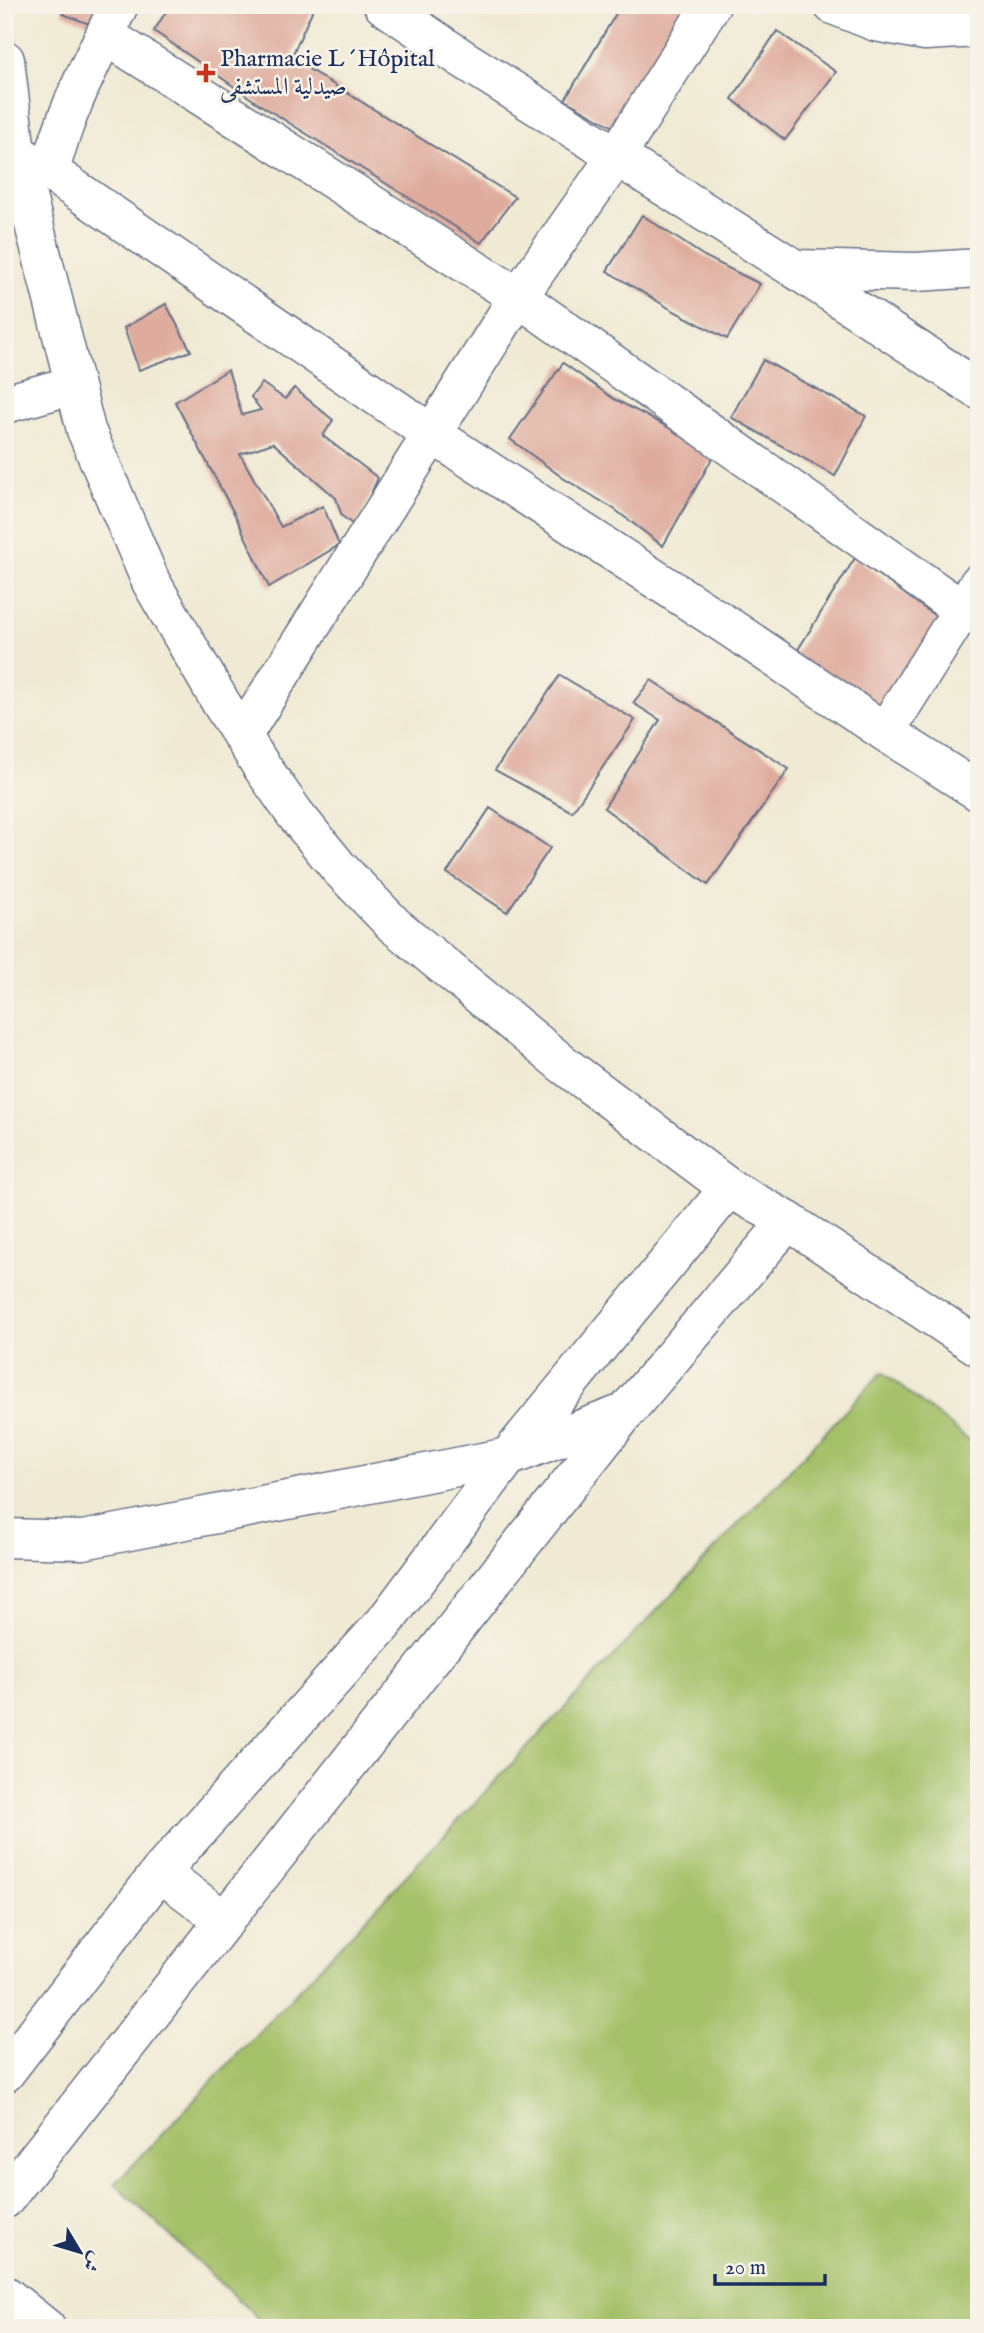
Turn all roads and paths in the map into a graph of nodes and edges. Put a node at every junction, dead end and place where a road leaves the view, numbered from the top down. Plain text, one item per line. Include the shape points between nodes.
1 (383, 5) edge
2 (711, 5) edge
3 (834, 5) edge
4 (112, 20) edge
5 (979, 28) edge
6 (5, 60) edge
7 (16, 153) junction
8 (615, 157) junction
9 (50, 172) junction
10 (979, 268) edge
11 (795, 269) junction
12 (518, 297) junction
13 (73, 386) junction
14 (979, 390) edge
15 (5, 404) edge
16 (432, 434) junction
17 (970, 596) edge
18 (885, 732) junction
19 (242, 736) junction
20 (979, 792) edge
21 (729, 1188) junction
22 (788, 1221) junction
23 (979, 1347) edge
24 (625, 1413) junction
25 (508, 1457) junction
26 (5, 1538) edge
27 (160, 1872) junction
28 (225, 1920) junction
29 (5, 2073) edge
30 (5, 2199) edge
31 (5, 2295) edge
32 (46, 2328) edge

1 - 8 street
2 - 8 street
3 - 5 street via 876,22 925,31
4 - 9 street via 58,138
4 - 12 street
6 - 7 street
7 - 9 street
7 - 13 street
8 - 11 street
8 - 12 street
9 - 16 street
10 - 11 street via 916,272
11 - 14 street
12 - 16 street
12 - 17 street
13 - 15 street
13 - 19 street via 86,430 151,582
16 - 18 street
16 - 19 street
17 - 18 street
18 - 20 street
19 - 21 street via 295,814 394,925 564,1065
21 - 22 street
21 - 25 street
22 - 23 street
22 - 24 street
24 - 25 street
24 - 28 street
25 - 26 street via 83,1540
25 - 27 street via 384,1623
27 - 28 street
27 - 29 street
28 - 30 street
31 - 32 street

